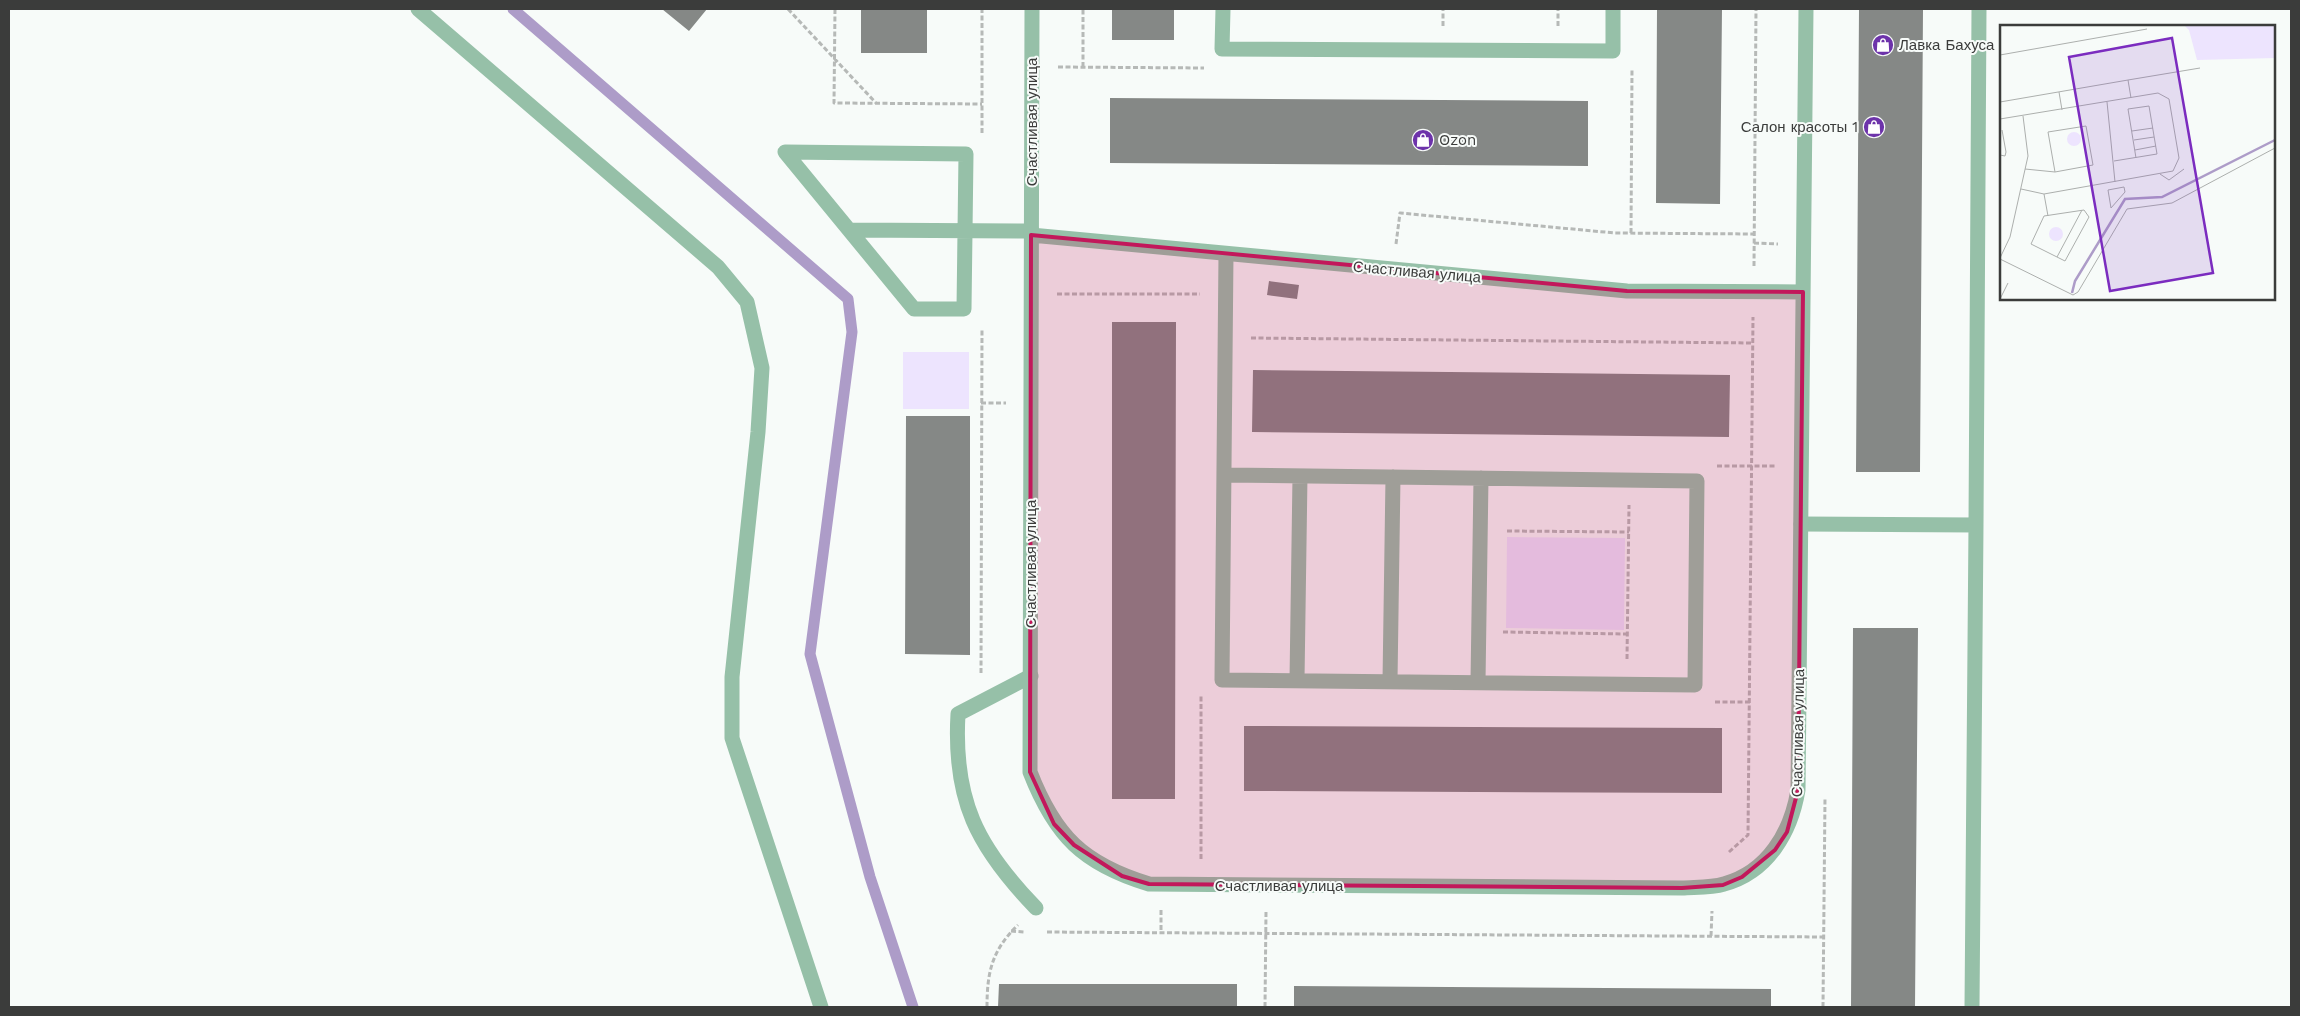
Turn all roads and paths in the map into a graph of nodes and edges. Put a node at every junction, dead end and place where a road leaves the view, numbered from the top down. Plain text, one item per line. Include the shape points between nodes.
1 (418, 9) edge
2 (788, 9) edge
3 (835, 9) edge
4 (982, 9) edge
5 (1032, 9) edge
6 (1083, 9) edge
7 (1223, 9) edge
8 (1613, 9) edge
9 (1756, 9) edge
10 (1806, 9) edge
11 (1980, 9) edge
12 (834, 57) junction
13 (1632, 62) dead end
14 (1083, 67) dead end
15 (877, 103) junction
16 (982, 104) junction
17 (982, 143) dead end
18 (849, 230) junction
19 (965, 231) junction
20 (1031, 233) junction
21 (1631, 233) junction
22 (1754, 234) junction
23 (1386, 244) dead end
24 (1226, 254) junction
25 (1754, 292) junction
26 (1803, 292) junction
27 (1049, 294) dead end
28 (1226, 294) junction
29 (982, 327) dead end
30 (1226, 337) junction
31 (1753, 343) junction
32 (981, 403) junction
33 (1012, 403) dead end
34 (1224, 475) junction
35 (1300, 476) junction
36 (1393, 477) junction
37 (1481, 478) junction
38 (1630, 480) junction
39 (1801, 524) junction
40 (1976, 525) junction
41 (1500, 531) dead end
42 (1629, 532) junction
43 (1499, 632) dead end
44 (1628, 634) junction
45 (1031, 676) junction
46 (1297, 680) junction
47 (1390, 682) junction
48 (1478, 682) junction
49 (1627, 684) junction
50 (981, 701) junction
51 (1722, 857) dead end
52 (1266, 886) junction
53 (1161, 902) dead end
54 (1036, 908) joint
55 (1012, 932) junction
56 (1031, 932) dead end
57 (1041, 932) dead end
58 (1161, 932) junction
59 (1265, 933) junction
60 (1824, 936) dead end
61 (821, 1007) edge
62 (987, 1007) edge
63 (1265, 1007) edge
64 (1972, 1007) edge

1 - 61 street via 718,267 747,302 762,368 732,677 732,738
2 - 12 path
3 - 12 path
4 - 16 path
5 - 20 street, Счастливая улица
6 - 14 path
7 - 8 street via 1222,49 1613,52
9 - 22 path
10 - 26 street, Счастливая улица
11 - 40 street
12 - 15 path
12 - 15 path via 834,103
13 - 21 path
15 - 16 path
16 - 17 path
18 - 19 street
18 - 19 street via 914,308 964,309
18 - 19 street via 785,152 966,154
19 - 20 street
20 - 24 street, Счастливая улица
20 - 45 street, Счастливая улица
21 - 22 path
21 - 23 path via 1400,213 1396,245
22 - 25 path
24 - 25 street, Счастливая улица via 1627,291
24 - 28 street
25 - 26 street, Счастливая улица
25 - 31 path
26 - 39 street, Счастливая улица
27 - 28 path
28 - 30 street
29 - 32 path
30 - 31 path
30 - 34 street
31 - 51 path via 1748,835
32 - 33 path
32 - 50 path
34 - 35 street
34 - 46 street via 1222,680
35 - 36 street
35 - 46 street
36 - 37 street
36 - 47 street
37 - 38 street
37 - 48 street
38 - 42 path
38 - 49 street via 1697,481 1695,685
39 - 40 street
39 - 52 street, Счастливая улица via 1798,790 1795,812 1787,832 1760,865 1723,885 1682,888
40 - 64 street
41 - 42 path
42 - 44 path
43 - 44 path
44 - 49 path
45 - 50 street
45 - 52 street, Счастливая улица via 1030,772 1054,824 1074,845 1096,863 1122,876 1149,884
46 - 47 street
47 - 48 street
48 - 49 street
50 - 54 street via 958,714 956,744 966,805 991,856
52 - 59 path
53 - 58 path
54 - 55 path
55 - 56 path
55 - 62 path via 1002,941 987,978
57 - 58 path
58 - 59 path
59 - 60 path
59 - 63 path

